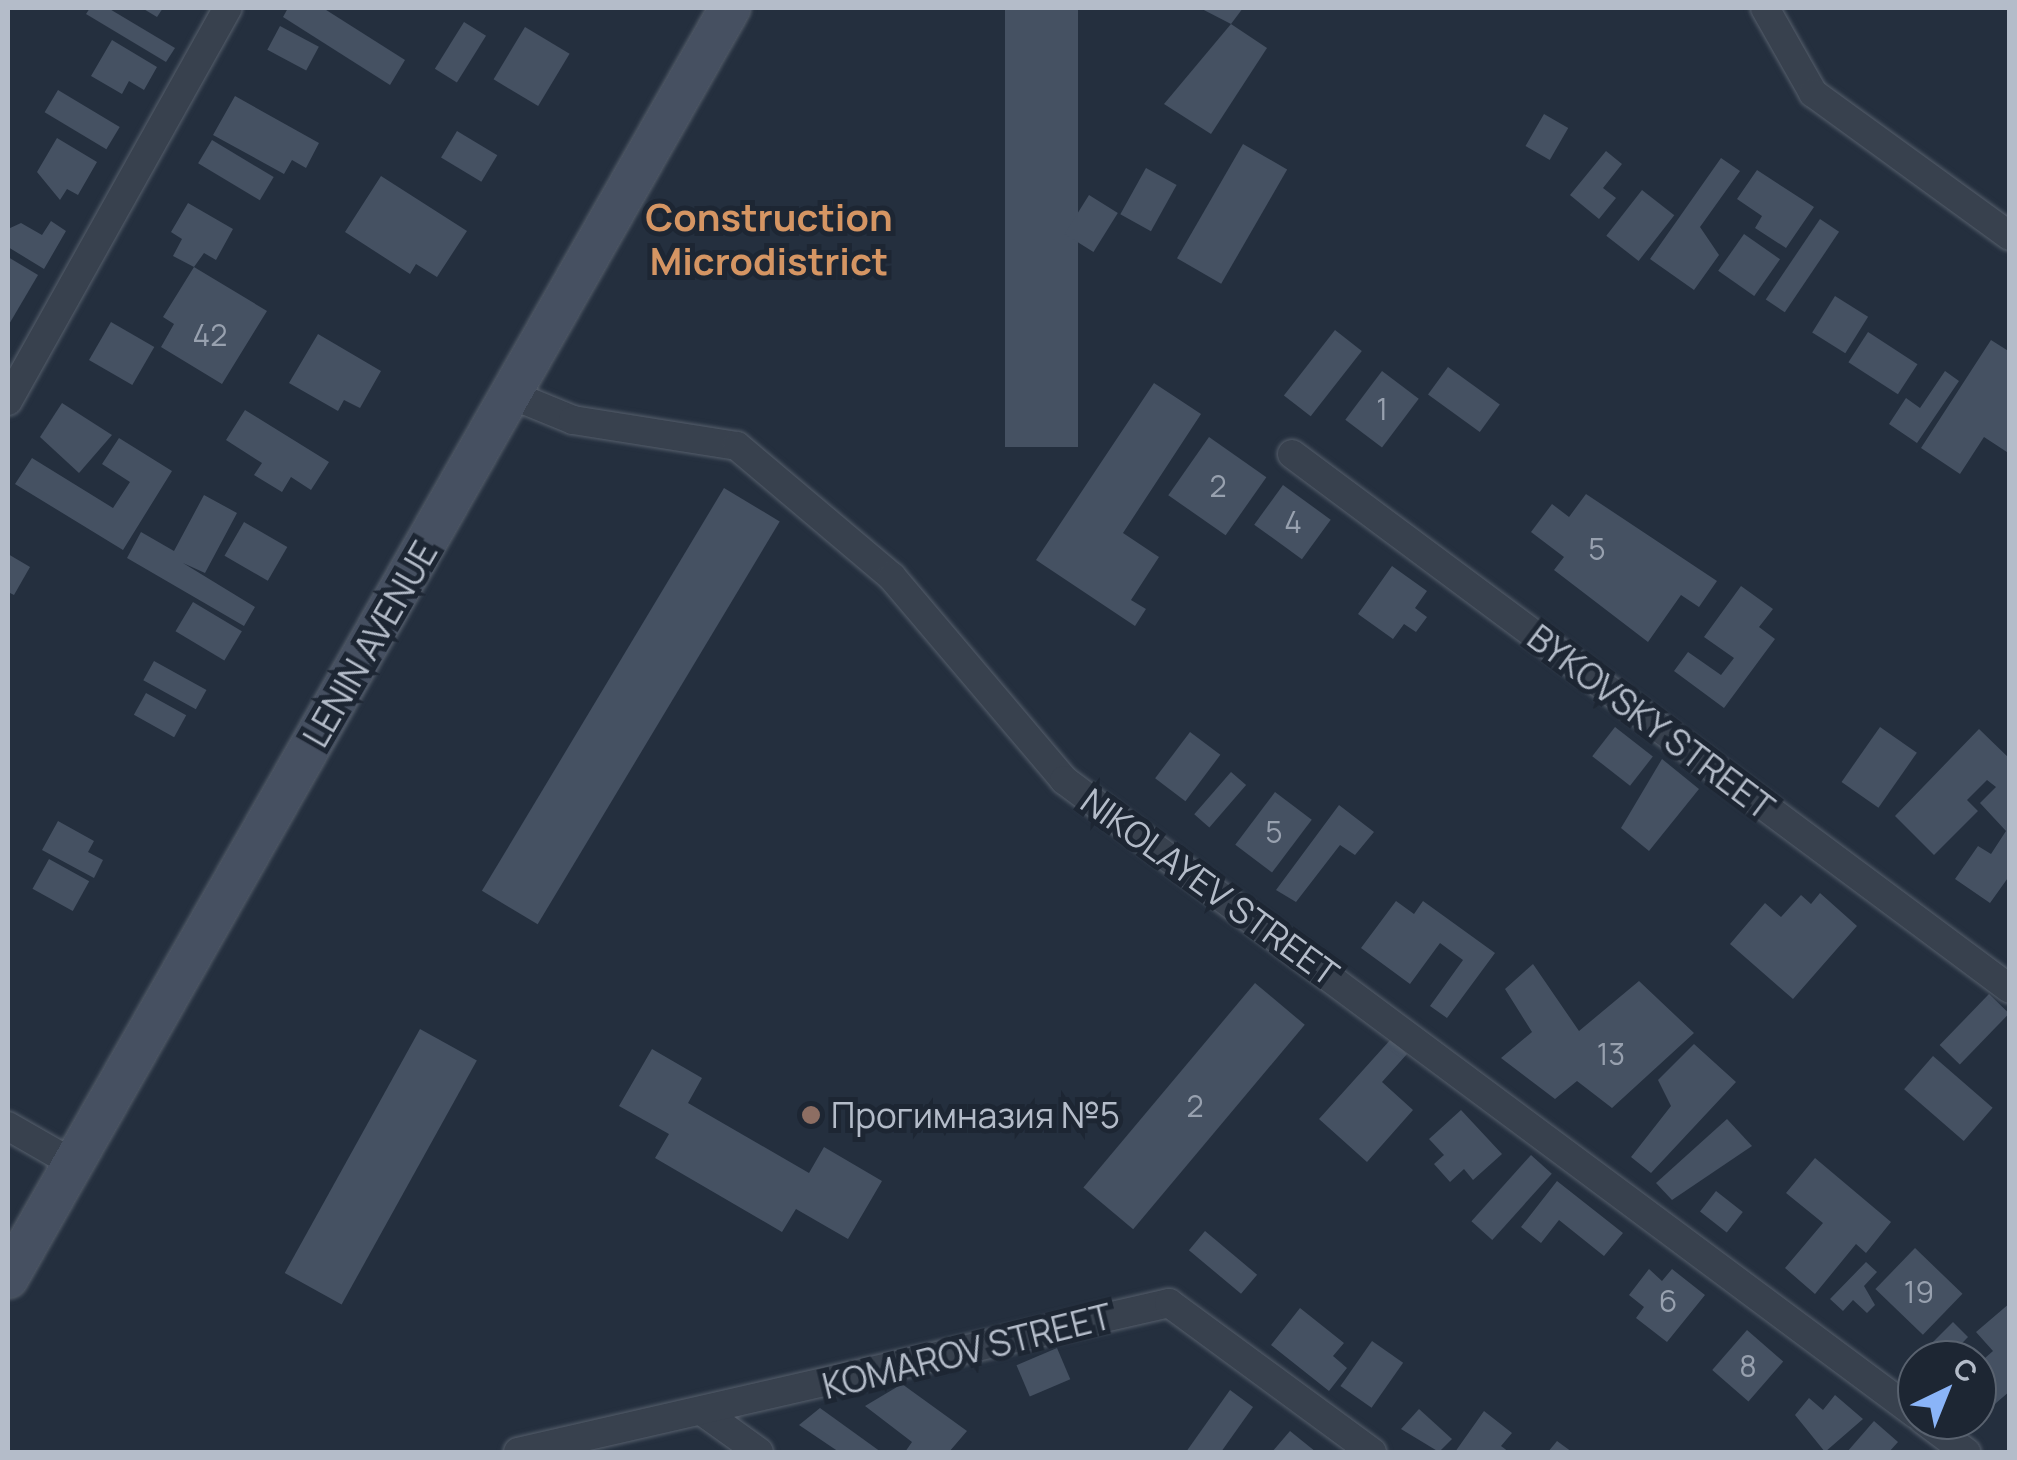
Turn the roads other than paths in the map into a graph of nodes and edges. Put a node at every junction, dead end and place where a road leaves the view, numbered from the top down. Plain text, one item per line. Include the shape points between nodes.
1 (228, 8) edge
2 (730, 8) edge
3 (1764, 8) edge
4 (2010, 236) edge
5 (512, 394) junction
6 (8, 400) edge
7 (1292, 454) dead end
8 (2010, 989) edge
9 (8, 1126) edge
10 (74, 1164) junction
11 (8, 1278) edge
12 (1897, 1401) edge
13 (706, 1414) junction
14 (518, 1452) edge
15 (759, 1452) edge
16 (1372, 1452) edge

1 - 6 street
2 - 5 main road, LENIN AVENUE
3 - 4 street via 1813,93
5 - 10 main road, LENIN AVENUE
5 - 12 street, NIKOLAYEV STREET via 573,420 737,446 892,577 1064,780
7 - 8 street, BYKOVSKY STREET
9 - 10 street
10 - 11 main road, LENIN AVENUE
13 - 14 street, KOMAROV STREET
13 - 15 street
13 - 16 street, KOMAROV STREET via 1168,1302

